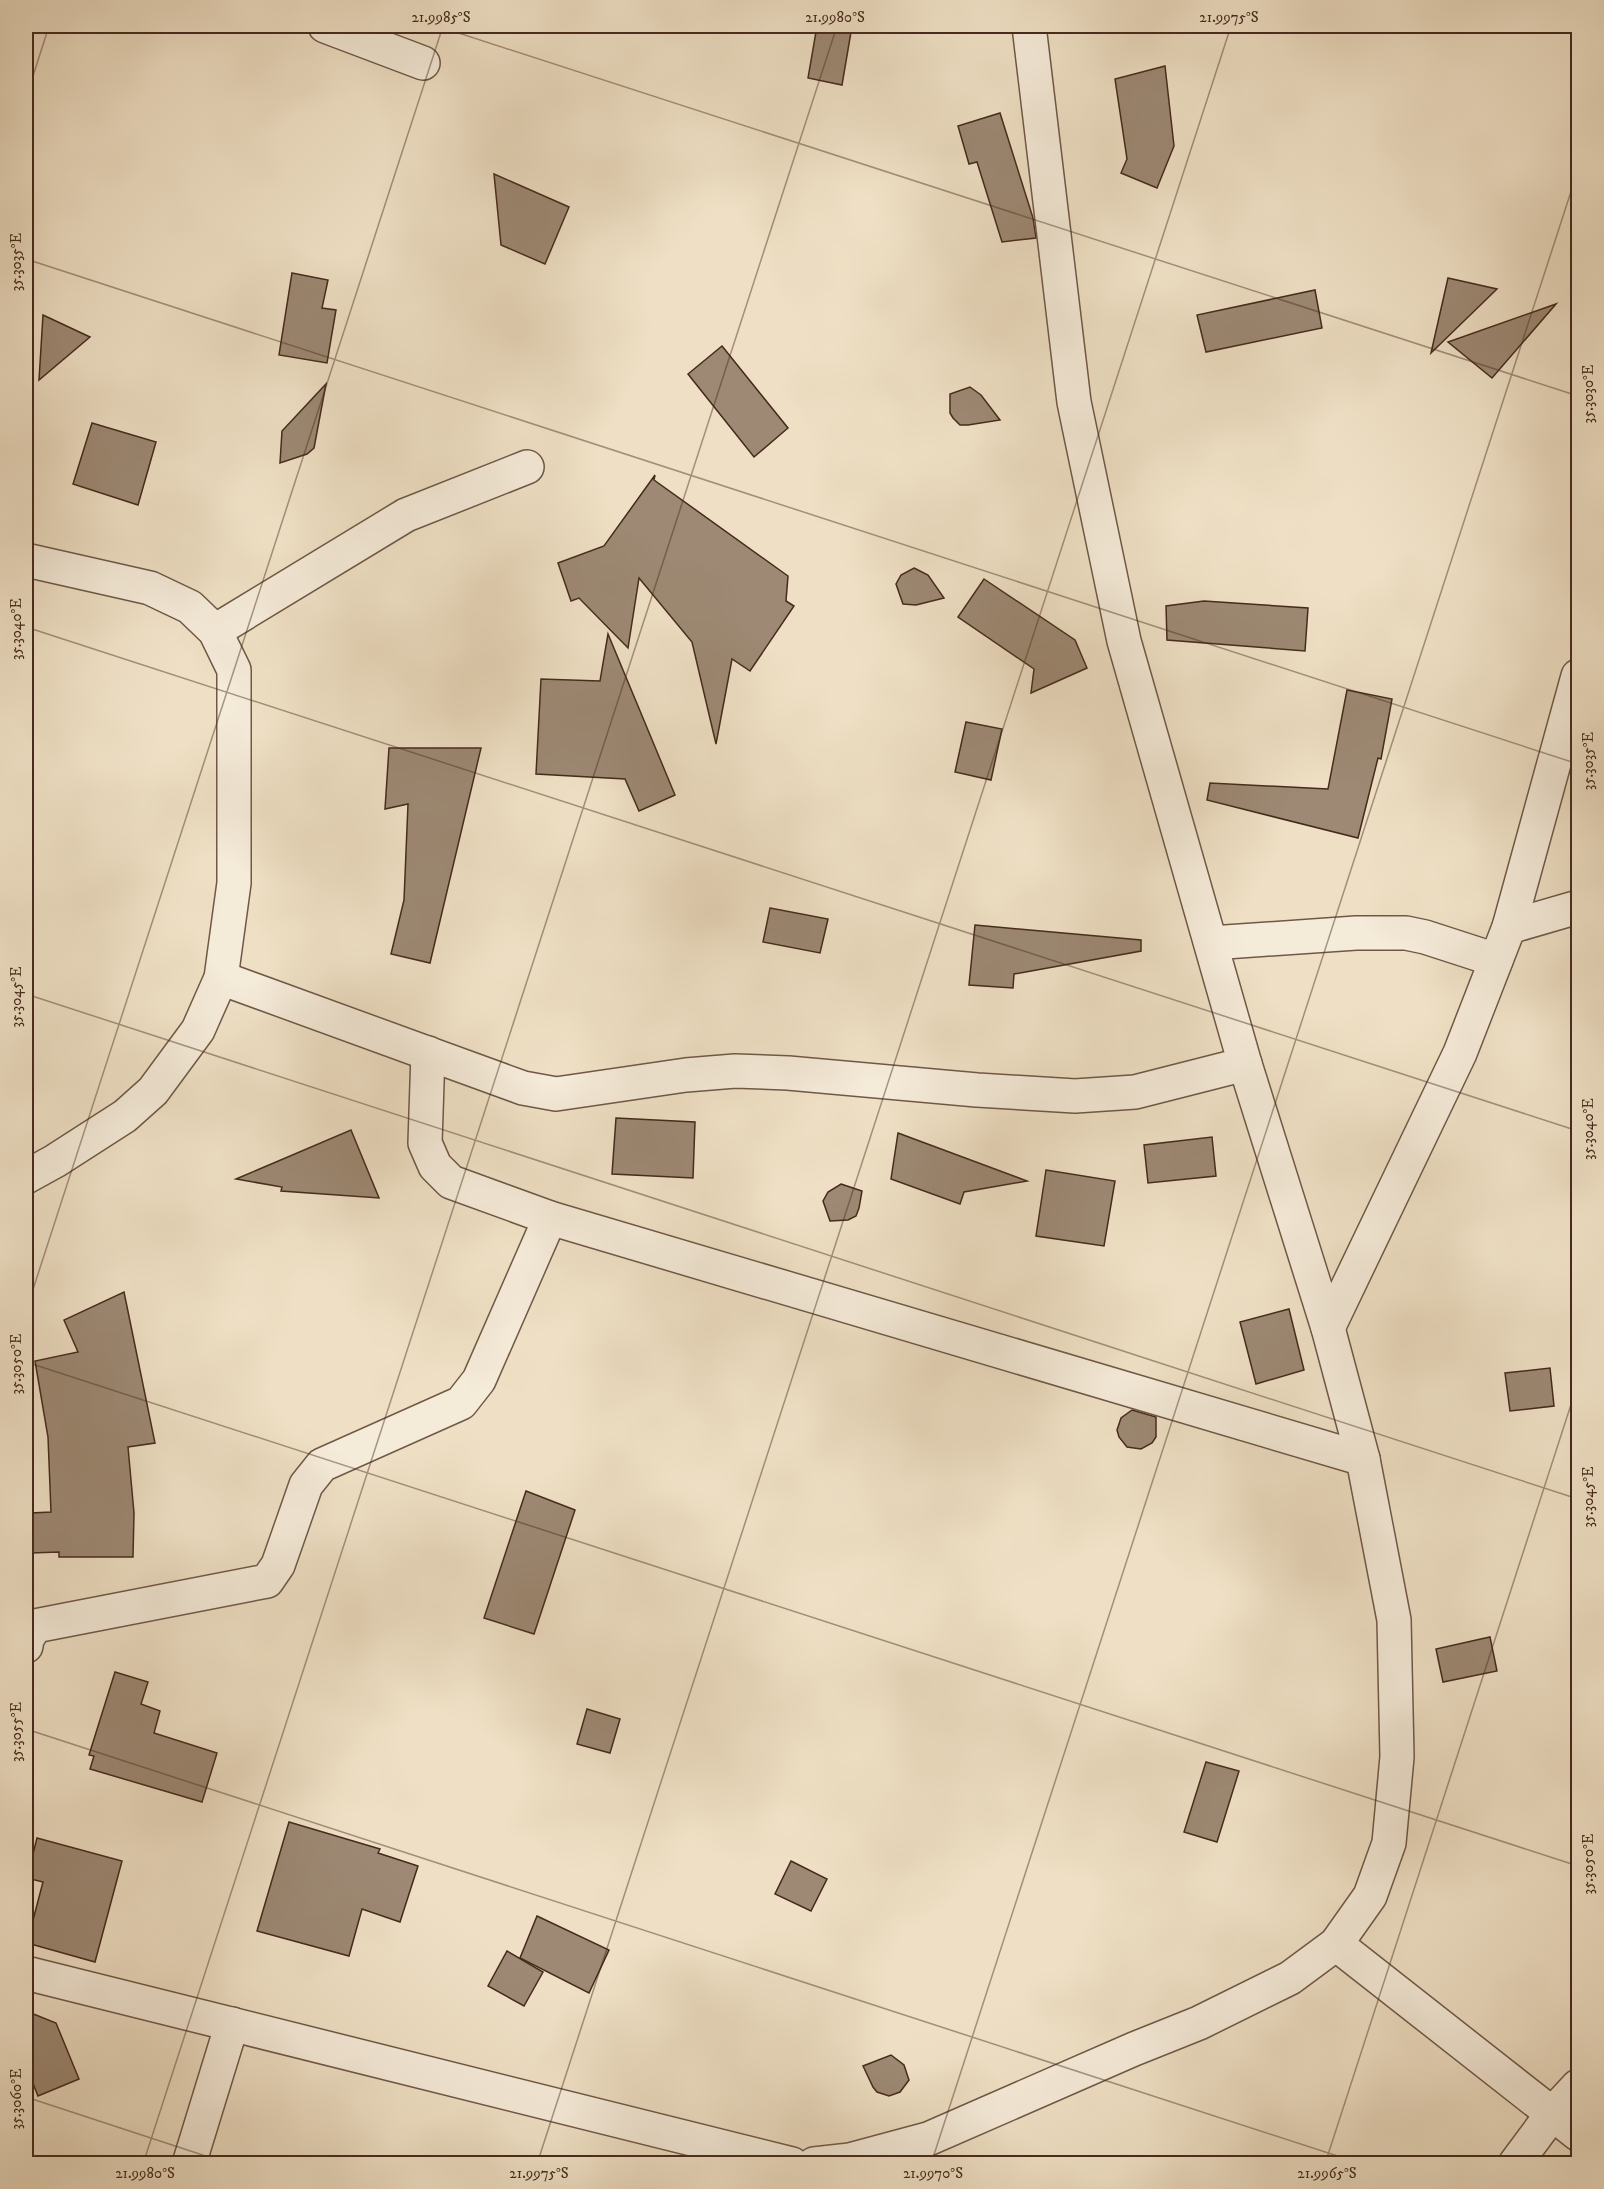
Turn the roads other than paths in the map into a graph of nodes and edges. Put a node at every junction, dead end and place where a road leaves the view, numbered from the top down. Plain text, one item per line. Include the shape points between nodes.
1 (325, 26) edge
2 (1029, 26) edge
3 (423, 63) dead end
4 (527, 467) dead end
5 (26, 560) edge
6 (215, 631) junction
7 (1578, 676) edge
8 (1578, 907) edge
9 (1509, 927) junction
10 (1211, 943) junction
11 (1496, 960) junction
12 (221, 978) junction
13 (428, 1053) junction
14 (1245, 1064) junction
15 (26, 1177) edge
16 (550, 1218) junction
17 (1328, 1328) junction
18 (1363, 1459) junction
19 (26, 1646) edge
20 (1336, 1944) junction
21 (26, 1973) edge
22 (232, 2024) junction
23 (1578, 2086) edge
24 (1552, 2114) junction
25 (1578, 2134) edge
26 (189, 2163) edge
27 (792, 2163) edge
28 (814, 2163) edge
29 (1515, 2163) edge

1 - 3 street
2 - 10 street via 1074,402 1124,641
4 - 6 street via 406,515
5 - 6 street via 150,588 190,607
6 - 12 street via 234,670 234,883
7 - 9 street
8 - 9 street
9 - 11 street
10 - 11 street via 1387,932 1425,937
10 - 14 street
11 - 17 street via 1460,1053
12 - 13 street
12 - 15 street via 198,1030 153,1091 125,1116
13 - 14 street via 523,1088 556,1094 735,1071 1075,1096 1136,1092
13 - 16 street via 425,1143 435,1166 450,1182
14 - 17 street
16 - 18 street
16 - 19 street via 479,1380 461,1404 322,1465 306,1485 278,1565 267,1581 35,1626
17 - 18 street
18 - 20 street via 1394,1620 1397,1758 1389,1843 1370,1896
20 - 24 street
20 - 28 street via 1290,1978 1199,2023 938,2134 850,2160
21 - 22 street
22 - 26 street
22 - 27 street
23 - 24 street
24 - 25 street
24 - 29 street

